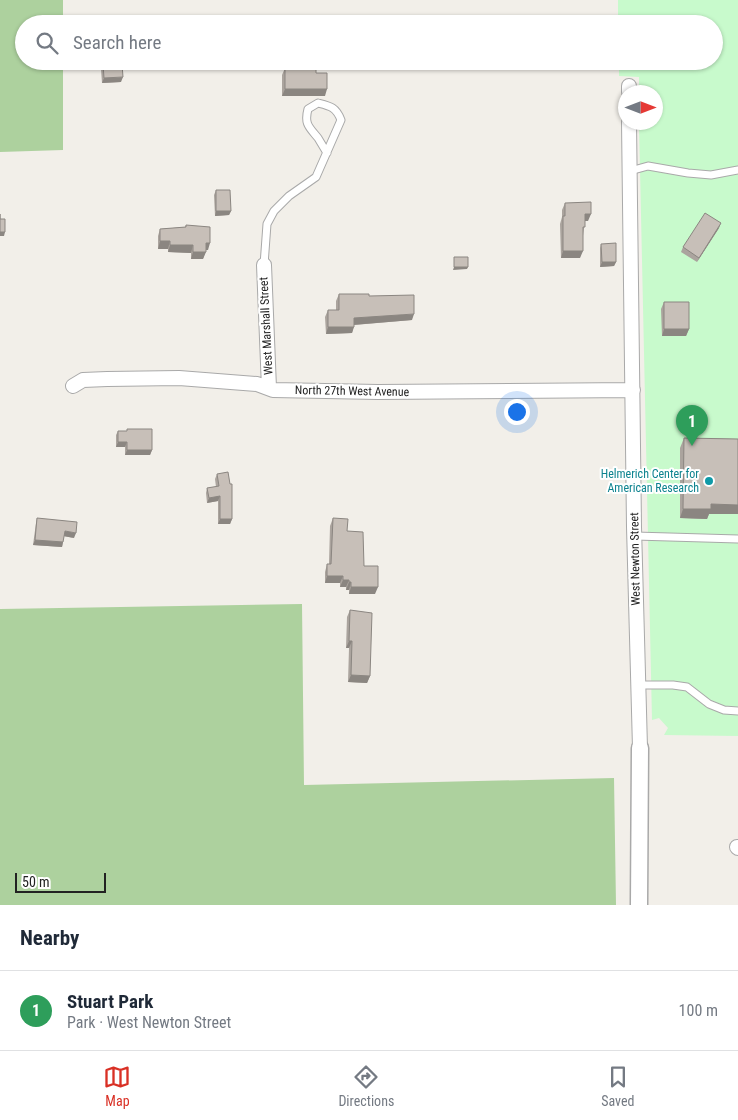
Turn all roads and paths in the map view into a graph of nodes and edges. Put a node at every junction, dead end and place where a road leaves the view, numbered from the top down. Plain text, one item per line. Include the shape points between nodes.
1 (629, 130) edge
2 (327, 153) junction
3 (738, 170) edge
4 (630, 171) junction
5 (264, 265) joint
6 (74, 386) dead end
7 (269, 388) junction
8 (633, 390) junction
9 (635, 536) junction
10 (738, 539) edge
11 (638, 686) junction
12 (738, 712) edge
13 (640, 748) joint
14 (638, 905) edge

1 - 4 street, West Newton Street
2 - 2 lane via 341,120 338,112 330,106 318,103 308,109 306,118
2 - 5 lane via 316,177 274,211 267,224
3 - 4 lane via 712,175 648,166
4 - 8 street, West Newton Street
5 - 7 street, West Marshall Street
6 - 7 street, North 27th West Avenue via 83,380 107,378 179,378 257,384
7 - 8 street, North 27th West Avenue via 378,392
8 - 9 street, West Newton Street
9 - 10 lane
9 - 11 street, West Newton Street
11 - 12 lane via 686,687 709,704
11 - 13 street, West Newton Street
13 - 14 street, West Newton Street

